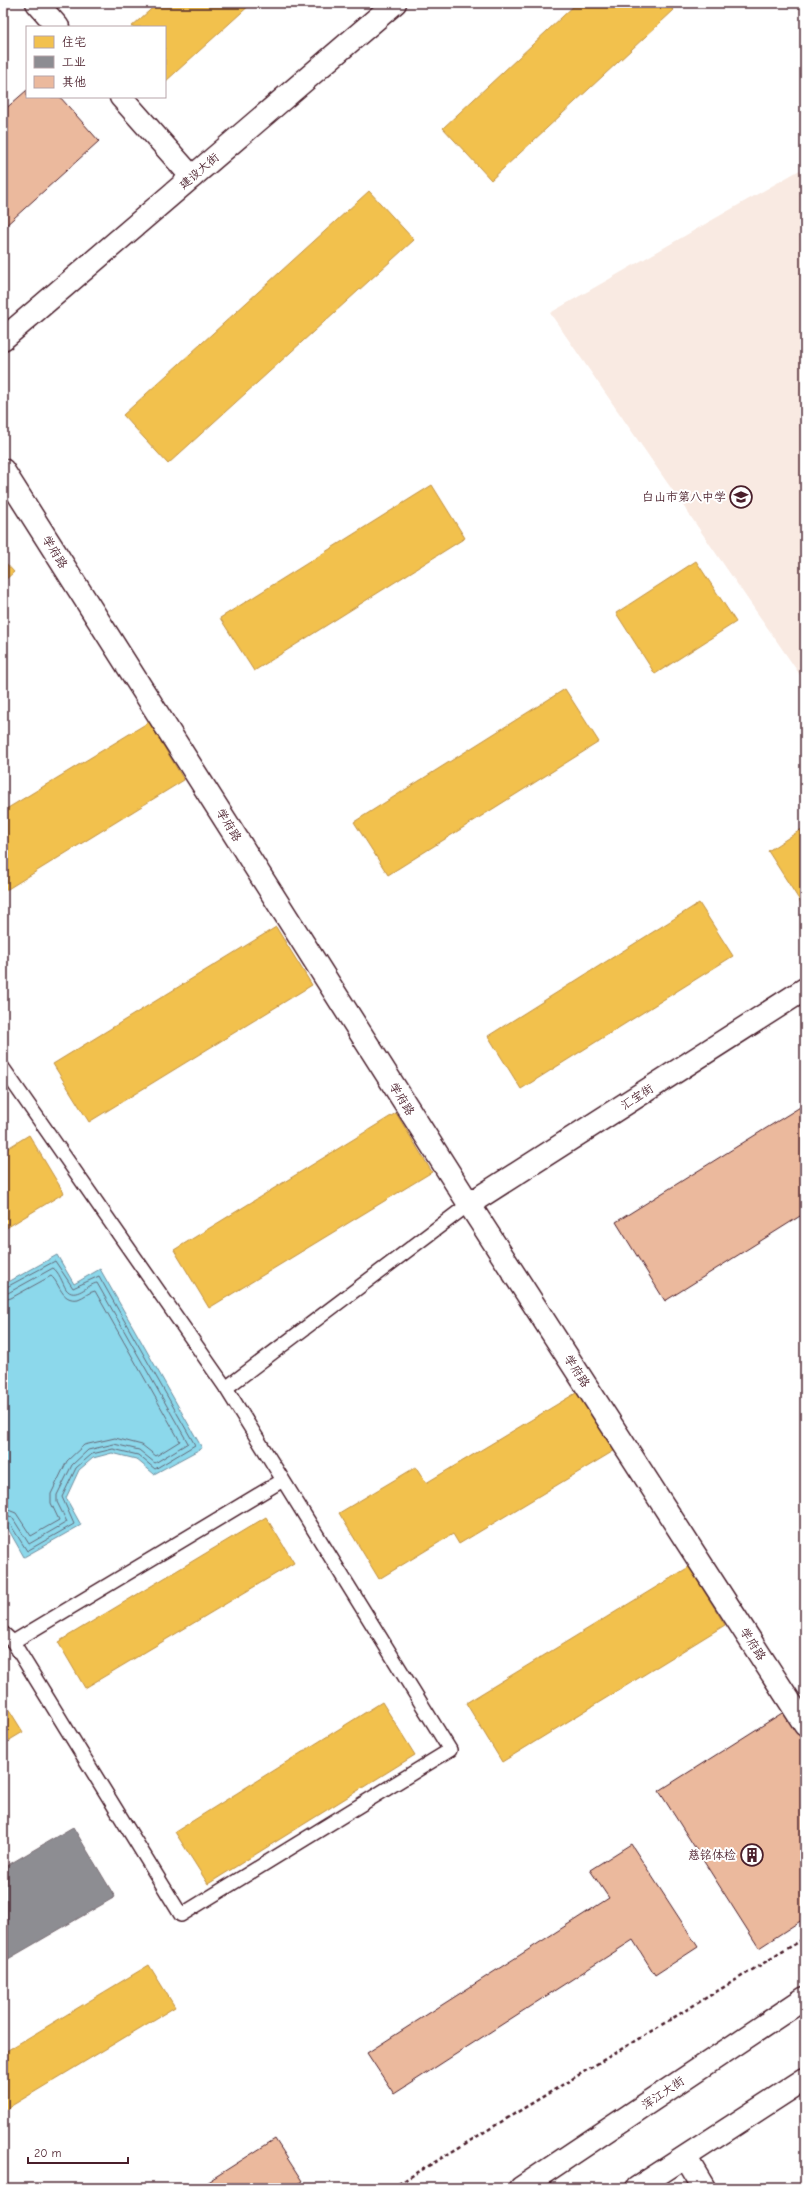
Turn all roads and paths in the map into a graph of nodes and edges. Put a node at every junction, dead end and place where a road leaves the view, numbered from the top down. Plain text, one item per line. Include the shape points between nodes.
1 (37, 3) edge
2 (394, 3) edge
3 (57, 26) edge
4 (122, 98) edge
5 (192, 177) junction
6 (3, 339) edge
7 (3, 470) edge
8 (805, 990) edge
9 (3, 1068) edge
10 (469, 1204) junction
11 (226, 1388) junction
12 (283, 1480) junction
13 (3, 1633) edge
14 (13, 1642) junction
15 (805, 1725) edge
16 (805, 1938) edge
17 (805, 1998) edge
18 (805, 2080) edge
19 (686, 2158) junction
20 (392, 2188) edge
21 (520, 2188) edge
22 (637, 2188) edge
23 (704, 2188) edge

1 - 3 street
2 - 5 street, 建设大街
4 - 5 street
5 - 6 street, 建设大街
7 - 10 street, 学府路
8 - 10 street, 汇宝街
9 - 11 lane
10 - 11 lane
10 - 15 street, 学府路
11 - 12 lane
12 - 14 lane
12 - 14 lane via 450,1750 181,1915
13 - 14 lane
16 - 20 path
17 - 21 street, 浑江大街
18 - 19 street
19 - 22 street
19 - 23 street

